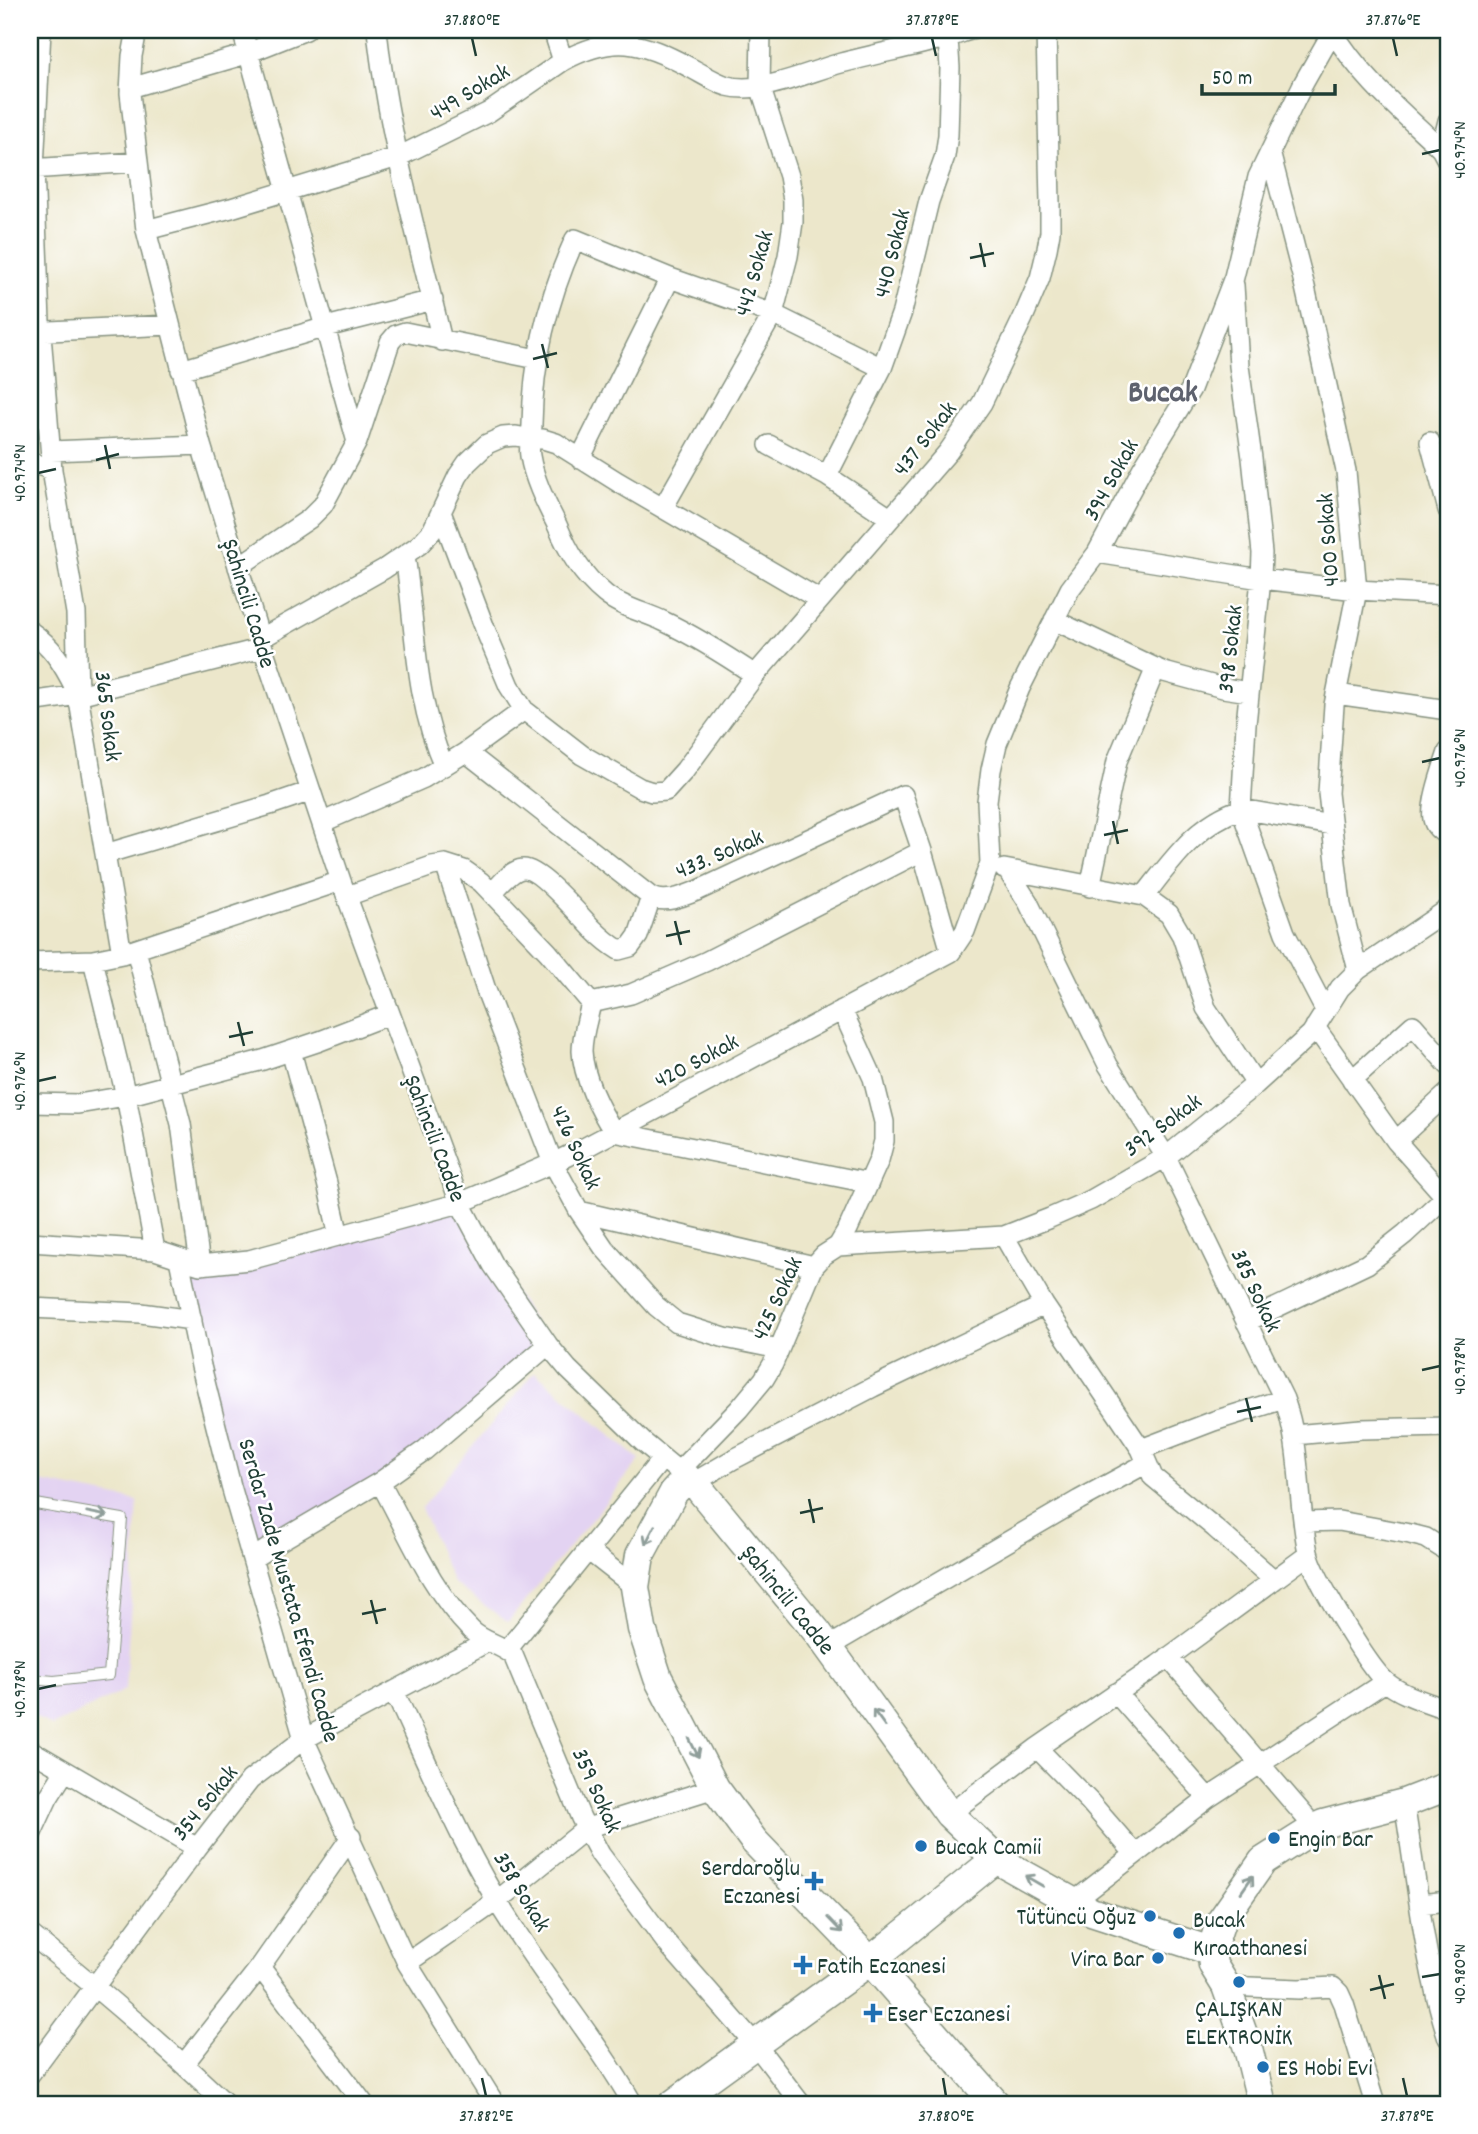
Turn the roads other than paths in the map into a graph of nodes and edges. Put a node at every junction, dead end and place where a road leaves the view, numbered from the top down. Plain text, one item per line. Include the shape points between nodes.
1 (41, 30) edge
2 (137, 30) edge
3 (242, 30) edge
4 (306, 30) edge
5 (377, 30) edge
6 (553, 30) edge
7 (761, 30) edge
8 (971, 30) edge
9 (1046, 30) edge
10 (1333, 31) edge
11 (947, 34) edge
12 (247, 54) junction
13 (563, 61) junction
14 (760, 86) junction
15 (130, 88) junction
16 (1448, 121) edge
17 (1270, 152) junction
18 (1445, 155) edge
19 (398, 157) junction
20 (137, 162) junction
21 (32, 168) edge
22 (286, 191) junction
23 (146, 230) junction
24 (1234, 277) junction
25 (670, 278) junction
26 (433, 300) junction
27 (773, 314) junction
28 (169, 325) junction
29 (326, 327) junction
30 (35, 332) edge
31 (442, 341) junction
32 (537, 359) junction
33 (882, 368) junction
34 (181, 370) junction
35 (532, 439) junction
36 (357, 442) junction
37 (1430, 442) dead end
38 (201, 445) junction
39 (769, 445) dead end
40 (580, 459) junction
41 (30, 462) edge
42 (52, 468) junction
43 (827, 476) junction
44 (663, 508) junction
45 (1448, 510) edge
46 (441, 512) junction
47 (890, 518) junction
48 (1097, 553) junction
49 (404, 556) junction
50 (238, 567) junction
51 (1261, 579) junction
52 (1357, 590) junction
53 (1448, 595) edge
54 (820, 600) junction
55 (1054, 620) junction
56 (30, 631) edge
57 (262, 643) junction
58 (1156, 668) junction
59 (755, 675) junction
60 (1249, 692) junction
61 (1336, 694) junction
62 (78, 695) junction
63 (30, 702) edge
64 (524, 710) junction
65 (1448, 710) edge
66 (466, 752) junction
67 (1448, 752) edge
68 (444, 766) junction
69 (312, 791) junction
70 (1241, 809) junction
71 (323, 822) junction
72 (1331, 825) junction
73 (1448, 836) edge
74 (922, 851) junction
75 (105, 854) junction
76 (990, 863) junction
77 (445, 864) junction
78 (1009, 871) junction
79 (1090, 887) junction
80 (344, 888) junction
81 (493, 892) junction
82 (651, 897) junction
83 (1144, 897) junction
84 (1448, 909) edge
85 (129, 952) junction
86 (951, 952) junction
87 (93, 960) junction
88 (30, 962) edge
89 (1359, 970) junction
90 (591, 1003) junction
91 (842, 1010) junction
92 (390, 1014) junction
93 (1320, 1018) junction
94 (290, 1051) junction
95 (1448, 1065) edge
96 (1352, 1080) junction
97 (171, 1084) junction
98 (1256, 1084) junction
99 (1448, 1093) edge
100 (126, 1096) junction
101 (30, 1103) edge
102 (614, 1132) junction
103 (1396, 1141) junction
104 (1166, 1157) junction
105 (553, 1163) junction
106 (869, 1183) junction
107 (1447, 1199) edge
108 (460, 1203) junction
109 (579, 1210) junction
110 (339, 1236) junction
111 (1004, 1236) junction
112 (30, 1242) edge
113 (838, 1247) junction
114 (155, 1250) junction
115 (179, 1259) junction
116 (200, 1265) junction
117 (814, 1266) junction
118 (1044, 1305) junction
119 (30, 1308) edge
120 (192, 1320) junction
121 (1246, 1322) junction
122 (548, 1345) junction
123 (779, 1349) junction
124 (1283, 1399) junction
125 (1448, 1427) edge
126 (1294, 1435) junction
127 (1144, 1456) junction
128 (662, 1459) junction
129 (690, 1481) junction
130 (380, 1482) junction
131 (30, 1503) edge
132 (1304, 1522) junction
133 (589, 1551) junction
134 (1448, 1552) edge
135 (1308, 1555) junction
136 (252, 1559) junction
137 (1274, 1580) junction
138 (635, 1587) junction
139 (488, 1642) junction
140 (828, 1647) junction
141 (507, 1650) junction
142 (1168, 1657) junction
143 (30, 1679) edge
144 (1385, 1682) junction
145 (394, 1691) junction
146 (1116, 1693) junction
147 (1448, 1710) edge
148 (304, 1739) junction
149 (1037, 1748) junction
150 (30, 1750) edge
151 (1261, 1763) junction
152 (65, 1771) junction
153 (1448, 1786) edge
154 (715, 1788) junction
155 (1208, 1798) junction
156 (1404, 1803) junction
157 (949, 1814) junction
158 (587, 1828) junction
159 (1315, 1828) junction
160 (30, 1837) edge
161 (351, 1837) junction
162 (197, 1848) junction
163 (1135, 1854) junction
164 (996, 1859) junction
165 (498, 1900) junction
166 (1448, 1901) edge
167 (1072, 1903) junction
168 (1420, 1904) junction
169 (30, 1934) edge
170 (1210, 1951) junction
171 (870, 1961) junction
172 (407, 1963) junction
173 (260, 1967) junction
174 (95, 1986) junction
175 (1226, 1986) junction
176 (1448, 2038) edge
177 (756, 2045) junction
178 (184, 2064) junction
179 (30, 2074) edge
180 (1256, 2103) edge
181 (226, 2104) edge
182 (364, 2104) edge
183 (495, 2104) edge
184 (633, 2104) edge
185 (673, 2104) edge
186 (802, 2104) edge
187 (996, 2104) edge
188 (1375, 2104) edge

1 - 21 street, 365 Sokak
2 - 15 street, Şahincili Cadde
3 - 12 street
4 - 12 street
5 - 19 street
6 - 13 street
7 - 14 street, 442 Sokak
8 - 11 street, 449 Sokak
9 - 47 street, 437 Sokak via 1050,232 1040,278 982,403 948,452
10 - 17 street, 394 Sokak
10 - 18 street via 1358,67
11 - 14 street, 449 Sokak
11 - 33 street, 440 Sokak via 945,156
12 - 15 street
12 - 22 street
13 - 14 street, 449 Sokak via 619,42 674,58 726,86
13 - 19 street, 449 Sokak via 489,112
14 - 27 street, 442 Sokak via 793,200 788,256
15 - 20 street, Şahincili Cadde
16 - 18 street
17 - 24 street, 394 Sokak via 1258,177
17 - 52 street, 400 Sokak via 1306,287 1346,471
19 - 22 street, 449 Sokak
19 - 26 street
20 - 21 street
20 - 23 street, Şahincili Cadde
21 - 30 street, 365 Sokak
22 - 23 street, 449 Sokak
22 - 29 street
23 - 28 street, Şahincili Cadde
24 - 48 street, 394 Sokak via 1191,389
24 - 51 street, 398 Sokak
25 - 27 street
25 - 32 street via 575,239 553,293
25 - 40 street
26 - 29 street
26 - 31 street
27 - 33 street
27 - 44 street, 442 Sokak
28 - 30 street
28 - 34 street, Şahincili Cadde
29 - 34 street
29 - 36 street
30 - 42 street, 365 Sokak
31 - 32 street
31 - 36 street via 405,332 390,342
32 - 35 street
33 - 43 street, 440 Sokak
34 - 38 street, Şahincili Cadde
35 - 40 street via 556,443
35 - 46 street via 503,437 487,444 463,470
35 - 59 street via 529,448 541,491 584,575 607,596 702,641
36 - 50 street via 323,505
37 - 45 street
38 - 42 street
38 - 50 street, Şahincili Cadde
39 - 43 street
40 - 44 street
41 - 42 street
42 - 62 street, 365 Sokak via 76,613
43 - 47 street
44 - 54 street
46 - 49 street via 428,538
46 - 64 street via 504,676
47 - 54 street, 437 Sokak
48 - 51 street
48 - 55 street, 394 Sokak
49 - 57 street
49 - 68 street via 418,673
50 - 57 street, Şahincili Cadde
51 - 52 street
51 - 60 street, 398 Sokak
52 - 53 street
52 - 61 street, 400 Sokak
54 - 59 street, 437 Sokak
55 - 58 street
55 - 76 street, 394 Sokak via 997,744 987,801
56 - 62 street via 57,656
57 - 62 street
57 - 69 street, Şahincili Cadde
58 - 60 street
58 - 79 street via 1118,761
59 - 64 street, 437 Sokak via 666,791 640,788 582,755
60 - 70 street, 398 Sokak
61 - 65 street
61 - 72 street, 400 Sokak via 1328,793
62 - 63 street
62 - 75 street, 365 Sokak
64 - 66 street
66 - 68 street
66 - 82 street, 433. Sokak
67 - 73 street via 1433,818 1437,829
68 - 71 street
69 - 71 street, Şahincili Cadde
69 - 75 street
70 - 72 street
70 - 83 street via 1215,820 1195,836
70 - 93 street, 398 Sokak
71 - 80 street, Şahincili Cadde
72 - 89 street, 400 Sokak via 1341,905
74 - 82 street, 433. Sokak via 903,794 699,890 669,900
74 - 86 street
74 - 90 street via 707,961 631,994
75 - 85 street, 365 Sokak
76 - 78 street
76 - 86 street, 394 Sokak
77 - 80 street
77 - 81 street via 464,870
77 - 105 street, 426 Sokak via 486,990
78 - 79 street
78 - 104 street, 385 Sokak via 1108,1065
79 - 83 street
80 - 85 street
80 - 92 street, Şahincili Cadde
81 - 82 street via 511,874 529,869 619,950 630,947 638,936
81 - 90 street
83 - 98 street via 1169,914 1188,952 1206,1008
84 - 89 street, 392 Sokak
85 - 87 street
85 - 97 street, 365 Sokak
86 - 91 street, 420 Sokak
87 - 88 street
87 - 100 street
89 - 93 street, 392 Sokak
90 - 102 street via 582,1050 584,1068
91 - 102 street, 420 Sokak
91 - 106 street, 425 Sokak via 873,1078 884,1122 884,1141
92 - 94 street
92 - 108 street, Şahincili Cadde
93 - 96 street, 398 Sokak
93 - 98 street, 392 Sokak via 1311,1034
94 - 97 street
94 - 110 street
95 - 96 street via 1413,1025
96 - 103 street, 398 Sokak
97 - 100 street
97 - 116 street, 365 Sokak via 181,1124
98 - 104 street, 392 Sokak
99 - 103 street
100 - 101 street via 78,1104
100 - 114 street
102 - 105 street, 420 Sokak
102 - 106 street
103 - 107 street, 398 Sokak
104 - 111 street, 392 Sokak via 1091,1200
104 - 121 street, 385 Sokak
105 - 108 street, 420 Sokak
105 - 109 street, 426 Sokak
106 - 113 street, 425 Sokak
107 - 121 street via 1367,1264
108 - 110 street, 420 Sokak
108 - 122 street, Şahincili Cadde via 493,1265
109 - 117 street
109 - 123 street, 426 Sokak via 604,1248 677,1323
110 - 116 street, 420 Sokak via 248,1260
111 - 113 street, 392 Sokak
111 - 118 street
112 - 114 street
113 - 117 street, 425 Sokak
114 - 115 street
115 - 116 street
115 - 120 street, Serdar Zade Mustata Efendi Cadde
117 - 123 street, 425 Sokak
118 - 127 street
118 - 129 street
119 - 120 street
120 - 136 street, Serdar Zade Mustata Efendi Cadde
121 - 124 street, 385 Sokak
122 - 128 street, Şahincili Cadde
122 - 130 street via 425,1450
123 - 129 street, 425 Sokak via 764,1379
124 - 126 street, 385 Sokak
124 - 127 street via 1214,1421
125 - 126 street
126 - 132 street, 385 Sokak
127 - 137 street via 1153,1477
127 - 140 street via 1079,1500
128 - 129 street, Şahincili Cadde
128 - 133 street
129 -> 138 street via 674,1492 640,1555
129 - 140 street, Şahincili Cadde
130 - 136 street
130 - 139 street via 436,1585 472,1632
131 -> 143 lane via 122,1519 109,1675
132 - 134 street via 1339,1521 1410,1534
132 - 135 street, 385 Sokak
133 - 138 street
133 - 141 street
135 - 137 street
135 - 144 street, 385 Sokak
136 - 148 street, Serdar Zade Mustata Efendi Cadde
137 - 142 street
138 -> 154 street via 642,1629 658,1678
139 - 141 street
139 - 145 street, 354 Sokak
157 -> 140 street, Şahincili Cadde
141 - 158 street, 359 Sokak
142 - 146 street
142 - 151 street
144 - 147 street, 385 Sokak
144 - 151 street
145 - 148 street, 354 Sokak
145 - 165 street, 358 Sokak via 459,1832
146 - 149 street
146 - 155 street
148 - 161 street, Serdar Zade Mustata Efendi Cadde
148 - 162 street, 354 Sokak via 250,1780
149 - 157 street
149 - 163 street
150 - 152 street
151 - 155 street
151 - 159 street
152 - 160 street
152 - 162 street
153 - 156 street
154 - 158 street
154 -> 171 street via 754,1841
155 - 163 street
156 - 159 street
156 - 168 street
157 - 164 street, Şahincili Cadde
158 - 165 street
158 - 177 street, 359 Sokak via 600,1854 665,1941
170 -> 159 street via 1221,1921 1263,1861
161 - 172 street, Serdar Zade Mustata Efendi Cadde
161 - 173 street
162 - 174 street, 354 Sokak
163 - 167 street
167 -> 164 street, Şahincili Cadde
164 - 171 street
165 - 172 street
165 - 184 street, 358 Sokak
166 - 168 street
167 - 170 street, Şahincili Cadde
168 - 176 street
169 - 174 street
170 - 175 street
171 - 177 street
171 - 187 street
172 - 183 street, Serdar Zade Mustata Efendi Cadde
173 - 178 street
173 - 182 street
174 - 178 street
174 - 179 street, 354 Sokak
175 - 180 street via 1248,2048
175 - 188 street via 1334,1987
177 - 185 street
177 - 186 street, 359 Sokak
178 - 181 street

